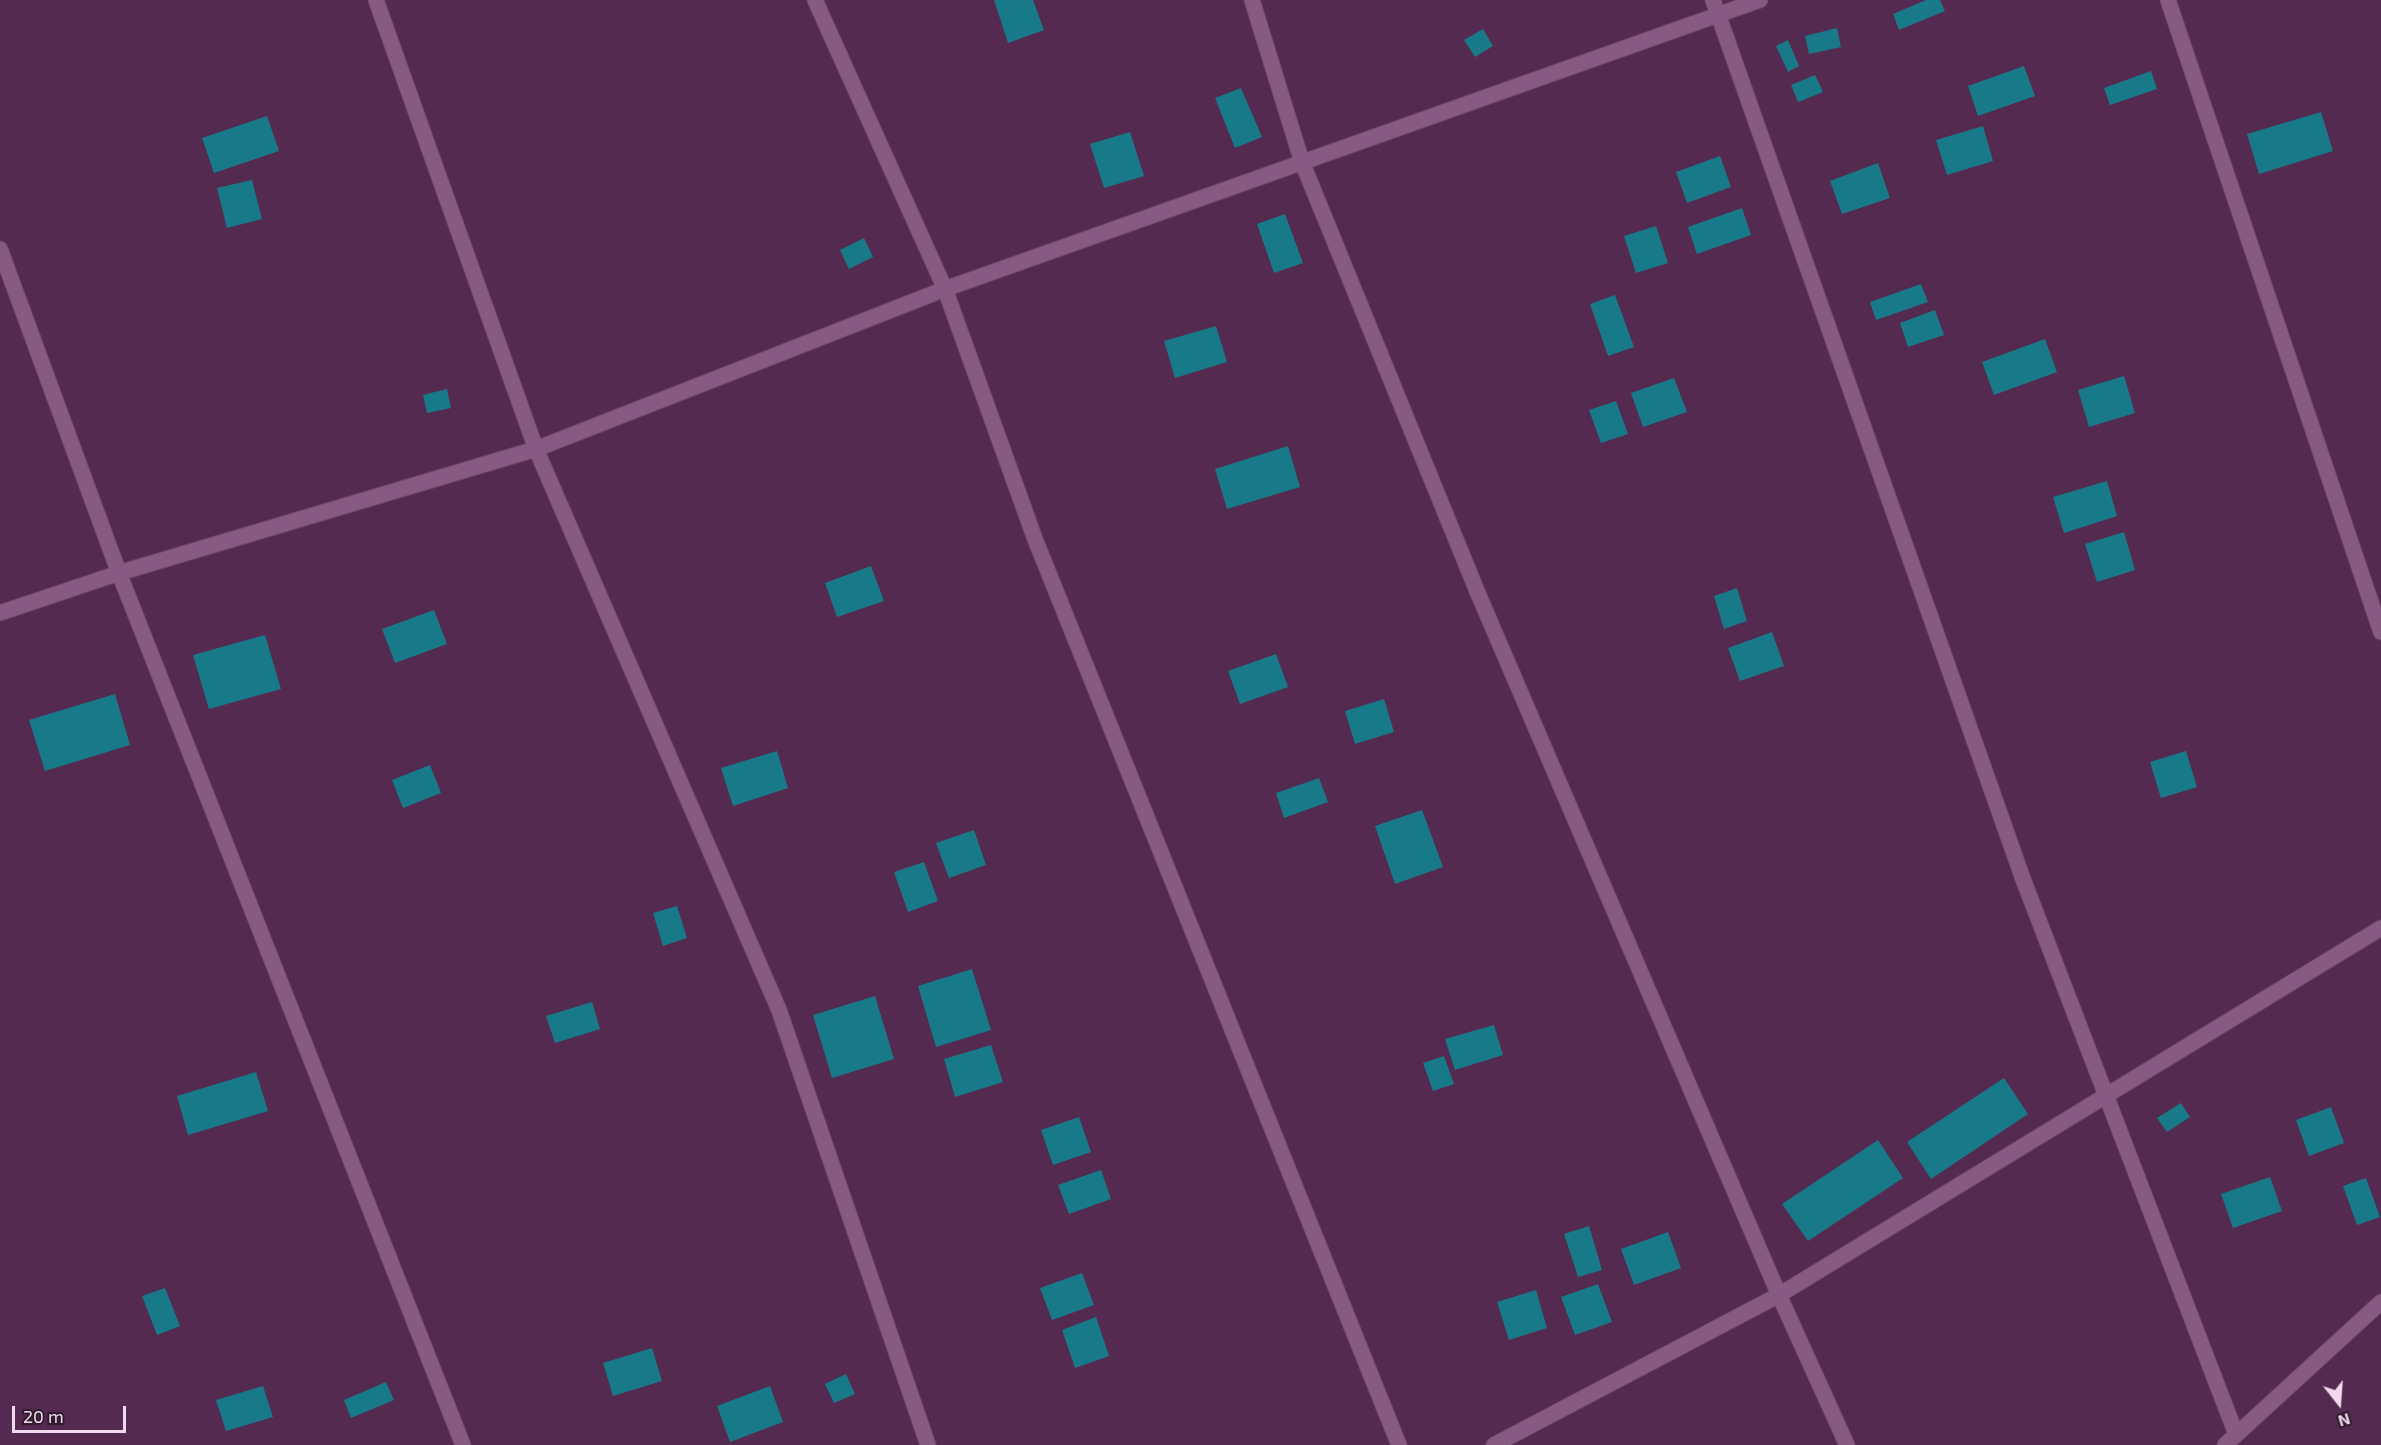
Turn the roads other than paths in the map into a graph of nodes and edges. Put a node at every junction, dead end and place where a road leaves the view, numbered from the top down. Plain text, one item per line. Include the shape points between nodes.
1 (376, 0) edge
2 (815, 0) edge
3 (1252, 0) edge
4 (1760, 0) edge
5 (2168, 0) edge
6 (1715, 8) edge
7 (1302, 162) junction
8 (0, 249) edge
9 (945, 289) junction
10 (536, 449) junction
11 (119, 573) junction
12 (0, 613) edge
13 (2381, 632) edge
14 (2381, 928) edge
15 (2105, 1096) junction
16 (1779, 1295) junction
17 (2381, 1302) edge
18 (2236, 1434) junction
19 (464, 1445) edge
20 (928, 1445) edge
21 (1399, 1445) edge
22 (1494, 1445) edge
23 (1847, 1445) edge
24 (2224, 1445) edge

1 - 10 street
2 - 9 street
3 - 7 street
4 - 6 street
5 - 13 street
6 - 7 street
6 - 15 street via 2019,868
7 - 9 street
7 - 16 street via 1477,591
8 - 11 street
9 - 10 street
9 - 21 street via 1040,550
10 - 11 street
10 - 20 street via 779,1010
11 - 12 street
11 - 19 street
14 - 15 street
15 - 16 street
15 - 18 street
16 - 22 street
16 - 23 street
17 - 18 street
18 - 24 street

